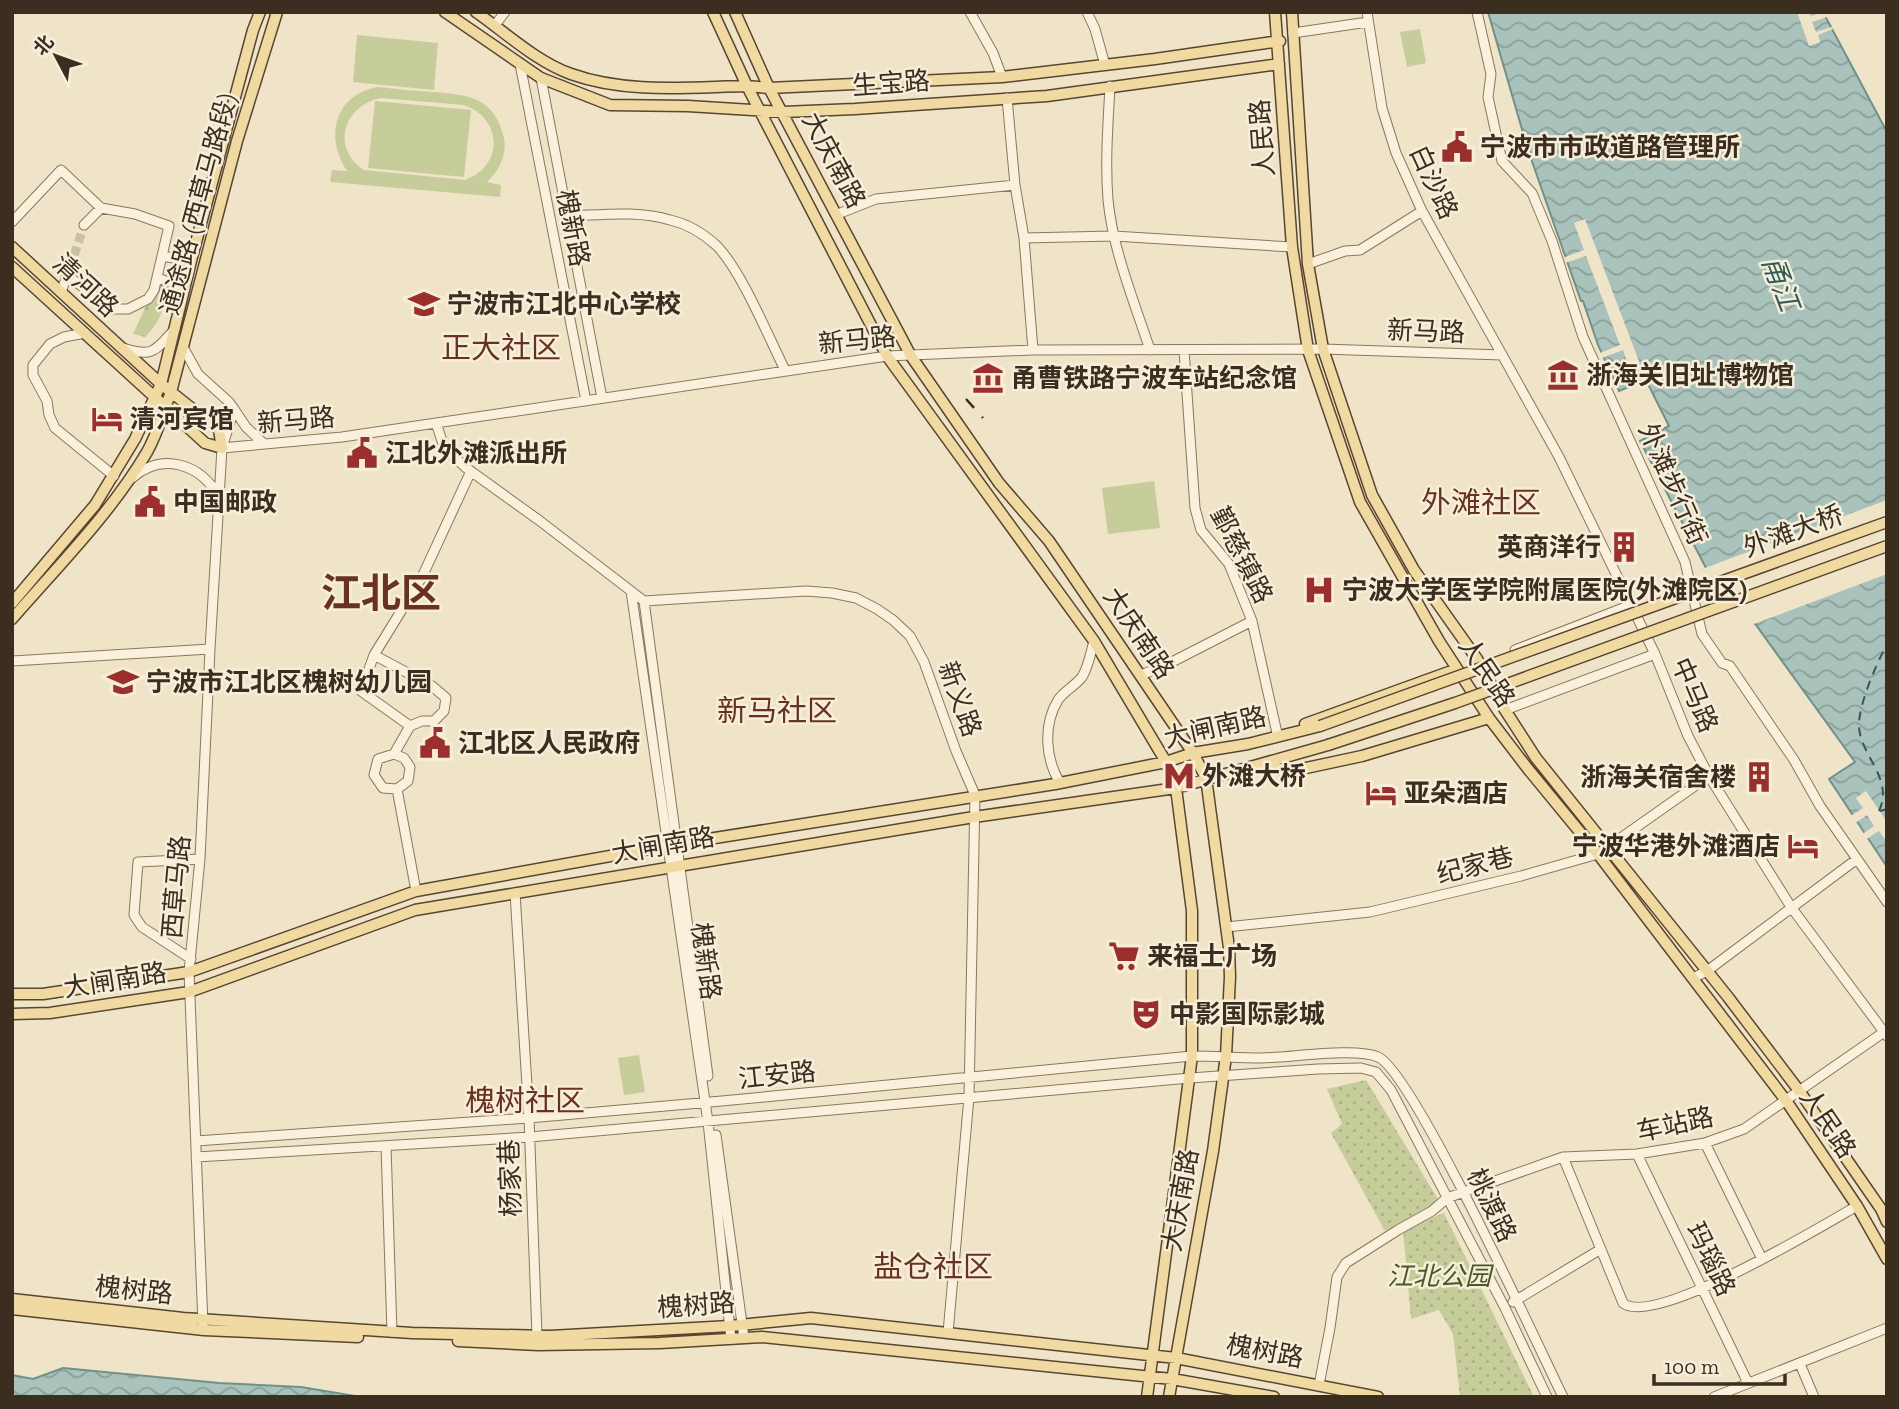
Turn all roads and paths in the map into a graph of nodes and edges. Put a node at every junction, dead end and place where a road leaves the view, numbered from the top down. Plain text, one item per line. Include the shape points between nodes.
1 (260, 12) edge
2 (276, 12) edge
3 (445, 12) edge
4 (476, 12) edge
5 (505, 12) edge
6 (713, 12) edge
7 (735, 12) edge
8 (970, 12) edge
9 (1087, 12) edge
10 (1275, 12) edge
11 (1292, 12) edge
12 (1477, 12) edge
13 (1367, 17) edge
14 (495, 25) junction
15 (1293, 36) junction
16 (1276, 41) junction
17 (520, 64) junction
18 (1279, 64) junction
19 (1105, 65) junction
20 (1002, 77) junction
21 (541, 78) junction
22 (747, 86) junction
23 (1110, 86) junction
24 (769, 88) junction
25 (1007, 98) junction
26 (762, 111) junction
27 (783, 112) junction
28 (1015, 185) junction
29 (101, 208) junction
30 (1422, 211) junction
31 (838, 214) junction
32 (568, 216) junction
33 (12, 222) edge
34 (84, 225) tunnel mouth
35 (1114, 236) junction
36 (1024, 238) junction
37 (12, 247) edge
38 (1292, 247) junction
39 (162, 256) junction
40 (191, 261) junction
41 (1308, 264) junction
42 (12, 267) edge
43 (157, 278) junction
44 (185, 287) junction
45 (61, 292) junction
46 (176, 327) junction
47 (85, 333) junction
48 (120, 346) junction
49 (183, 347) junction
50 (1323, 348) junction
51 (1033, 350) junction
52 (1150, 350) junction
53 (1308, 350) junction
54 (1184, 351) junction
55 (1502, 355) junction
56 (887, 356) junction
57 (911, 356) junction
58 (785, 370) junction
59 (161, 384) junction
60 (171, 392) junction
61 (155, 397) junction
62 (602, 398) junction
63 (586, 401) junction
64 (165, 408) junction
65 (234, 409) junction
66 (436, 423) junction
67 (264, 444) junction
68 (222, 448) junction
69 (471, 471) junction
70 (114, 476) junction
71 (125, 484) junction
72 (219, 497) junction
73 (1887, 522) edge
74 (1887, 546) edge
75 (631, 591) junction
76 (13, 601) edge
77 (644, 601) junction
78 (1631, 605) junction
79 (12, 619) edge
80 (1252, 621) junction
81 (1094, 641) junction
82 (210, 649) junction
83 (1655, 654) junction
84 (374, 655) junction
85 (12, 661) edge
86 (1480, 664) junction
87 (1457, 669) junction
88 (1141, 675) junction
89 (1505, 710) junction
90 (1489, 718) junction
91 (410, 726) junction
92 (1320, 726) joint
93 (1277, 733) junction
94 (1248, 744) junction
95 (1328, 746) joint
96 (1193, 753) junction
97 (394, 754) junction
98 (1166, 762) junction
99 (1252, 765) junction
100 (1709, 776) junction
101 (1206, 778) junction
102 (1060, 783) junction
103 (1176, 788) junction
104 (397, 789) junction
105 (975, 795) junction
106 (974, 817) junction
107 (672, 844) junction
108 (1604, 851) junction
109 (200, 859) junction
110 (1857, 859) junction
111 (675, 866) junction
112 (416, 891) junction
113 (515, 893) junction
114 (1887, 902) edge
115 (1791, 907) junction
116 (1226, 927) junction
117 (191, 959) junction
118 (1706, 971) junction
119 (189, 972) junction
120 (1693, 978) junction
121 (189, 992) junction
122 (12, 995) edge
123 (12, 1014) edge
124 (1886, 1033) edge
125 (1361, 1053) joint
126 (1192, 1056) junction
127 (1226, 1056) junction
128 (1361, 1068) joint
129 (1222, 1076) junction
130 (969, 1077) junction
131 (1189, 1078) junction
132 (1800, 1092) junction
133 (969, 1097) junction
134 (1787, 1102) junction
135 (708, 1103) junction
136 (529, 1118) junction
137 (711, 1122) junction
138 (530, 1137) junction
139 (196, 1141) junction
140 (1705, 1143) junction
141 (386, 1146) junction
142 (1637, 1154) junction
143 (196, 1157) junction
144 (1563, 1157) junction
145 (1463, 1191) junction
146 (1447, 1198) junction
147 (1857, 1206) junction
148 (1887, 1222) edge
149 (1601, 1249) junction
150 (1762, 1259) junction
151 (1887, 1259) edge
152 (1702, 1289) junction
153 (12, 1299) edge
154 (1515, 1300) junction
155 (1505, 1308) junction
156 (12, 1309) edge
157 (204, 1325) junction
158 (735, 1325) junction
159 (1887, 1328) edge
160 (392, 1332) junction
161 (948, 1333) junction
162 (537, 1336) junction
163 (744, 1338) junction
164 (731, 1339) junction
165 (1153, 1356) junction
166 (1176, 1358) junction
167 (1800, 1364) junction
168 (1150, 1377) junction
169 (1172, 1379) junction
170 (1748, 1383) junction
171 (1319, 1385) junction
172 (1147, 1396) edge
173 (1169, 1397) edge
174 (1274, 1397) edge
175 (1378, 1397) edge
176 (1547, 1397) edge
177 (1563, 1397) edge
178 (1714, 1397) edge
179 (1814, 1397) edge

1 - 40 main road, 通途路 (西草马路段)
2 - 49 main road, 通途路 (西草马路段)
3 - 17 main road, 生宝路
4 - 14 main road, 生宝路
5 - 14 street
6 - 22 main road, 大庆南路
7 - 24 main road, 大庆南路
8 - 20 street
9 - 19 street
10 - 16 main road, 人民路
11 - 15 main road, 人民路
12 - 110 street, 外滩步行街 via 1491,74 1488,97 1502,161 1532,192 1583,337 1685,562 1702,634 1722,663 1730,666
13 - 15 street
13 - 30 street, 白沙路 via 1382,108
14 - 22 main road, 生宝路 via 558,68 616,86
15 - 16 main road, 生宝路
15 - 41 main road, 人民路
16 - 18 main road, 人民路
16 - 19 main road, 生宝路
17 - 21 main road, 生宝路
17 - 63 street, 槐新路
18 - 23 main road, 生宝路
18 - 38 main road, 人民路
19 - 20 main road, 生宝路
20 - 24 main road, 生宝路
21 - 26 main road, 生宝路 via 610,105
21 - 32 street, 槐新路
22 - 24 main road, 生宝路
22 - 26 main road, 大庆南路
23 - 25 main road, 生宝路
23 - 35 street via 1108,200
24 - 27 main road, 大庆南路
25 - 27 main road, 生宝路
25 - 28 street
26 - 27 main road, 生宝路
26 - 56 main road, 大庆南路
27 - 31 main road, 大庆南路
28 - 31 street via 876,199
28 - 36 street
29 - 33 street via 61,170
29 - 34 street
29 - 39 street via 169,226
30 - 41 street via 1360,250
30 - 55 street, 白沙路
31 - 57 main road, 大庆南路
32 - 58 street via 656,217 681,223 707,238 726,257
32 - 62 street, 槐新路
35 - 36 street
35 - 38 street
35 - 52 street
36 - 51 street
37 - 45 main road, 清河路
38 - 53 main road, 人民路
39 - 40 street
39 - 43 street
40 - 44 main road, 通途路 (西草马路段)
41 - 50 main road, 人民路
42 - 47 main road, 清河路
43 - 44 street
43 - 45 street via 148,299 128,309 112,309 69,272
44 - 46 main road, 通途路 (西草马路段)
45 - 48 main road, 清河路
46 - 48 street via 157,349 141,354
46 - 59 main road, 通途路 (西草马路段)
47 - 61 main road, 清河路
47 - 70 street via 50,344 33,365 33,375 55,428
48 - 59 main road, 清河路
49 - 60 main road, 通途路 (西草马路段)
49 - 65 street via 198,374
50 - 53 street, 新马路
50 - 55 street, 新马路
50 - 86 main road, 人民路 via 1372,495 1413,570
51 - 52 street, 新马路
51 - 57 street, 新马路
52 - 54 street, 新马路
53 - 54 street, 新马路
53 - 87 main road, 人民路 via 1360,502
54 - 80 street, 鄞慈镇路 via 1195,508 1201,530 1229,564
55 - 78 street, 中马路 via 1559,457
56 - 57 street, 新马路
56 - 58 street, 新马路
56 - 81 main road, 大庆南路
57 - 88 main road, 大庆南路 via 999,483 1049,541
58 - 62 street, 新马路
59 - 60 main road, 清河路
59 - 61 main road, 通途路 (西草马路段)
60 - 64 main road, 通途路 (西草马路段)
60 - 68 main road, 清河路 via 219,430
61 - 64 main road, 清河路
61 - 70 main road, 通途路 (西草马路段)
62 - 63 street, 新马路
63 - 66 street, 新马路
64 - 68 main road, 清河路 via 205,443
64 - 71 main road, 通途路 (西草马路段) via 148,451
65 - 67 street
65 - 68 street, 西草马路
66 - 67 street, 新马路
66 - 69 street via 444,447
67 - 68 street, 新马路
68 - 72 street, 西草马路
69 - 75 street
69 - 84 street via 422,577
70 - 76 main road, 通途路 (西草马路段) via 86,518
71 - 72 street via 149,466 169,462 201,476
71 - 79 main road, 通途路 (西草马路段)
72 - 82 street, 西草马路
73 - 92 main road, 外滩大桥, bridge
74 - 95 main road, 外滩大桥, bridge
75 - 77 street
75 - 107 street, 槐新路
77 - 105 street, 新义路 via 806,591 856,598 877,609 910,636 925,662
77 - 107 street, 槐新路
78 - 83 street, 中马路
78 - 86 street
80 - 88 street
80 - 93 street, 鄞慈镇路
81 - 98 main road, 大庆南路
81 - 102 street via 1083,676 1059,698 1051,717 1048,749
82 - 85 street
82 - 109 street, 西草马路
83 - 89 street
83 - 100 street, 中马路
84 - 91 street via 361,691
84 - 91 street via 446,698 444,711 434,720
86 - 89 main road, 人民路
87 - 90 main road, 人民路
87 - 93 main road
88 - 96 main road, 大庆南路
89 - 108 main road, 人民路
90 - 99 main road via 1362,756 1292,771
90 - 108 main road, 人民路 via 1528,769
91 - 97 street
92 - 94 main road, 大闸南路
93 - 94 main road
94 - 96 main road, 大闸南路
95 - 99 main road, 大闸南路
96 - 98 main road, 大闸南路
96 - 101 main road, 大庆南路
97 - 104 street via 410,767 408,781
97 - 104 street via 379,759 374,775 383,788
98 - 102 main road, 大闸南路
98 - 103 main road, 大庆南路
99 - 101 main road, 大闸南路
100 - 108 street, 纪家巷
100 - 115 street, 中马路
101 - 103 main road, 大闸南路
101 - 116 main road, 大庆南路
102 - 105 main road, 大闸南路
103 - 106 main road, 大闸南路
103 - 126 main road, 大庆南路 via 1192,911
104 - 112 street
105 - 106 street, 新义路
105 - 107 main road, 大闸南路
106 - 111 main road, 大闸南路
106 - 130 street, 新义路
107 - 111 street, 槐新路
107 - 112 main road, 大闸南路
108 - 116 street, 纪家巷 via 1370,912
108 - 118 main road, 人民路
108 - 120 main road, 人民路
109 - 117 street, 西草马路
109 - 117 street via 138,862 134,915 142,927
110 - 114 street, 外滩步行街
110 - 115 street
111 - 113 main road, 大闸南路
111 - 135 street, 槐新路
112 - 119 main road, 大闸南路
113 - 121 main road, 大闸南路 via 415,910
113 - 136 street, 杨家巷
115 - 118 street
115 - 124 street, 中马路
116 - 127 main road, 大庆南路 via 1230,977
117 - 119 street, 西草马路
118 - 120 street
118 - 132 main road, 人民路
119 - 121 street, 西草马路
119 - 122 main road, 大闸南路
120 - 134 main road, 人民路
121 - 123 main road, 大闸南路 via 50,1013
121 - 139 street, 西草马路
124 - 132 street, 车站路
125 - 127 street, 江安路
125 - 145 street, 桃渡路 via 1380,1057 1392,1069
126 - 127 street, 江安路
126 - 130 street, 江安路
126 - 131 main road, 大庆南路
127 - 129 main road, 大庆南路
128 - 129 street, 江安路
128 - 146 street, 桃渡路 via 1376,1072 1391,1090
129 - 131 street, 江安路
129 - 166 main road, 大庆南路
130 - 133 street, 新义路
130 - 135 street, 江安路
131 - 133 street, 江安路
131 - 165 main road, 大庆南路
132 - 134 street, 车站路
132 - 148 main road, 人民路
133 - 137 street, 江安路
133 - 161 street, 新义路
134 - 140 street, 车站路 via 1744,1129
134 - 147 main road, 人民路
135 - 136 street, 江安路
135 - 137 street, 槐新路
136 - 138 street, 杨家巷
136 - 139 street, 江安路
137 - 138 street, 江安路
137 - 158 street, 槐新路
138 - 141 street, 江安路
138 - 162 street, 杨家巷
139 - 143 street, 西草马路
140 - 142 street, 车站路
140 - 150 street
141 - 143 street, 江安路
141 - 160 street
142 - 144 street, 车站路
142 - 152 street, 玛瑙路
143 - 157 street, 西草马路
144 - 145 street, 车站路
144 - 149 street
145 - 146 street, 车站路
145 - 154 street, 桃渡路
146 - 155 street, 桃渡路
146 - 171 street, 车站路 via 1346,1263 1337,1277
147 - 150 street
147 - 151 main road, 人民路
149 - 152 street via 1623,1303 1632,1308 1653,1306
149 - 154 street
150 - 152 street
152 - 170 street, 玛瑙路
153 - 157 main road, 槐树路
154 - 155 street
154 - 177 street, 桃渡路
155 - 176 street, 桃渡路
156 - 157 main road, 槐树路
157 - 160 main road, 槐树路
157 - 164 main road, 槐树路 via 538,1345
158 - 161 main road, 槐树路 via 811,1318
158 - 162 main road, 槐树路
158 - 163 street, 槐新路
158 - 164 street, 槐新路
159 - 167 street
160 - 162 main road, 槐树路
161 - 165 main road, 槐树路
163 - 164 main road, 槐树路
163 - 168 main road, 槐树路
165 - 166 main road, 槐树路
165 - 168 main road, 大庆南路
166 - 169 main road, 大庆南路
166 - 171 main road, 槐树路
167 - 170 street
167 - 179 street
168 - 169 main road, 槐树路
168 - 172 main road, 大庆南路
169 - 173 main road, 大庆南路
169 - 174 main road, 槐树路
170 - 178 street
171 - 175 main road, 槐树路

